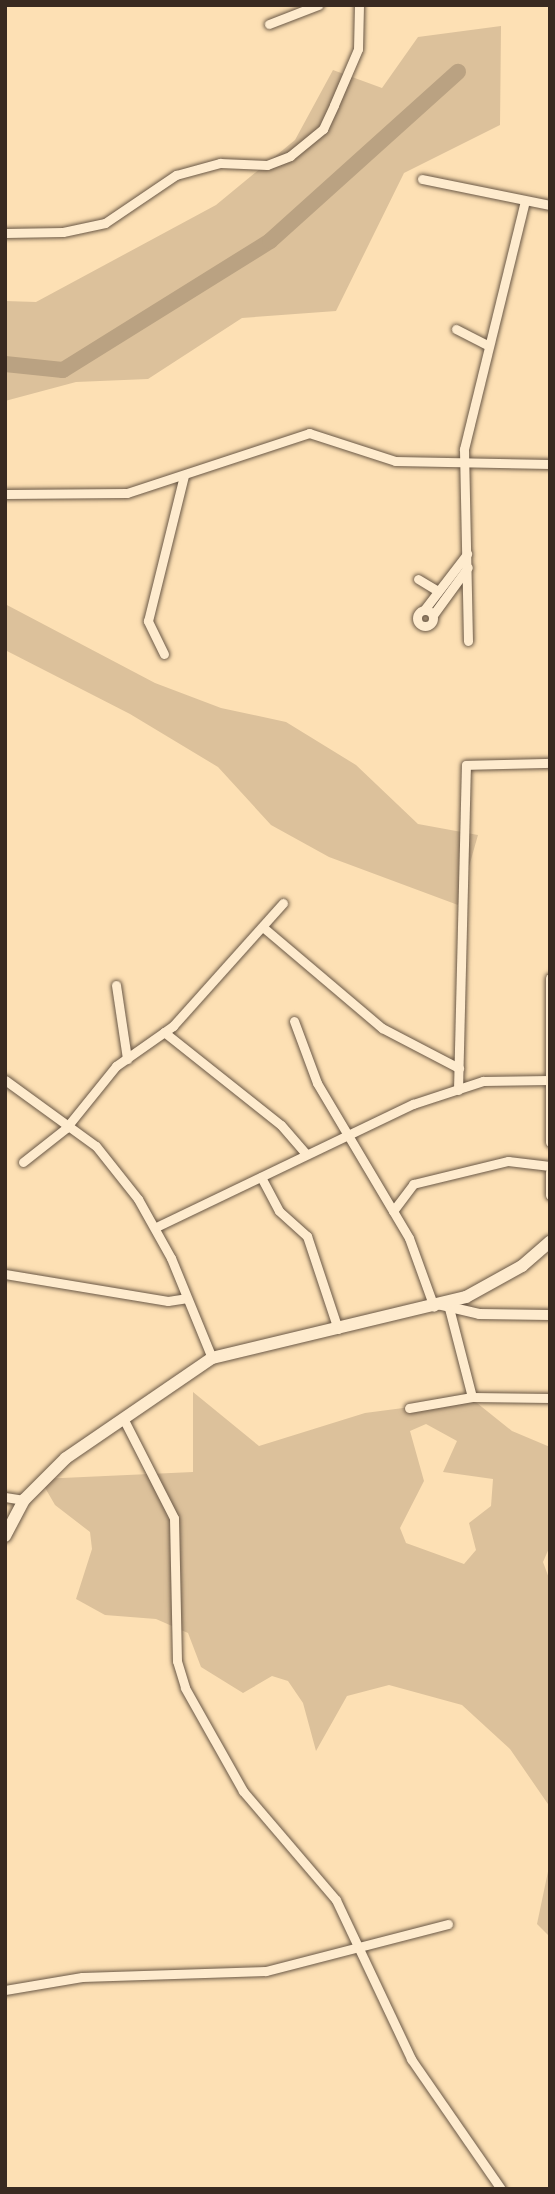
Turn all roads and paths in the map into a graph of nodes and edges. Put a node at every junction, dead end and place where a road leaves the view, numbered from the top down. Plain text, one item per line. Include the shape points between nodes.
1 (318, 5) edge
2 (359, 5) edge
3 (269, 24) dead end
4 (422, 179) dead end
5 (525, 201) junction
6 (550, 205) edge
7 (5, 233) edge
8 (457, 329) dead end
9 (488, 345) junction
10 (550, 464) edge
11 (464, 466) junction
12 (184, 475) junction
13 (5, 494) edge
14 (467, 554) junction
15 (468, 567) junction
16 (418, 579) dead end
17 (438, 591) junction
18 (424, 610) junction
19 (433, 615) junction
20 (468, 641) dead end
21 (164, 654) dead end
22 (550, 763) edge
23 (283, 903) dead end
24 (264, 928) junction
25 (550, 978) edge
26 (116, 985) dead end
27 (294, 1021) dead end
28 (164, 1032) junction
29 (127, 1059) junction
30 (459, 1068) junction
31 (5, 1080) edge
32 (549, 1080) edge
33 (458, 1090) junction
34 (66, 1128) junction
35 (351, 1135) junction
36 (550, 1142) edge
37 (306, 1153) junction
38 (23, 1162) dead end
39 (550, 1167) edge
40 (550, 1172) edge
41 (261, 1177) junction
42 (550, 1195) edge
43 (393, 1211) junction
44 (156, 1227) junction
45 (550, 1242) edge
46 (5, 1274) edge
47 (186, 1298) junction
48 (441, 1307) junction
49 (550, 1315) edge
50 (338, 1329) junction
51 (212, 1358) junction
52 (472, 1397) junction
53 (550, 1398) edge
54 (409, 1408) dead end
55 (123, 1418) junction
56 (5, 1497) edge
57 (24, 1500) junction
58 (5, 1536) edge
59 (448, 1924) dead end
60 (363, 1949) junction
61 (5, 1990) edge
62 (500, 2189) edge

1 - 3 street
2 - 7 street via 358,49 334,106 323,129 290,156 267,165 220,163 176,175 105,223 63,232
4 - 5 street
5 - 6 street
5 - 9 street
8 - 9 street
9 - 11 street
10 - 11 street
11 - 12 street via 395,461 309,433
11 - 14 street
12 - 13 street via 107,495
12 - 21 street via 148,621
14 - 15 street
14 - 17 street
15 - 19 street
15 - 20 street
16 - 17 street
17 - 18 street
18 - 19 street
18 - 19 street via 416,617 422,626
22 - 30 street via 466,765
23 - 24 street
24 - 28 street
24 - 30 street via 382,1028
25 - 32 street
26 - 29 street
27 - 35 street via 317,1083
28 - 29 street
28 - 37 street via 281,1125
29 - 34 street via 103,1079
30 - 33 street
31 - 34 street
32 - 33 street via 482,1081
32 - 36 street
33 - 35 street
34 - 38 street
34 - 44 street via 96,1146
35 - 37 street
35 - 43 street
37 - 41 street
39 - 43 street via 508,1161 413,1184
40 - 42 street
41 - 44 street
41 - 50 street via 279,1210 307,1236
43 - 48 street
44 - 47 street
45 - 48 main road via 492,1284
46 - 47 street via 168,1301
47 - 51 street
48 - 49 street
48 - 50 main road
48 - 52 street
50 - 51 main road
51 - 55 main road
52 - 53 street
52 - 54 street
55 - 57 main road via 66,1458
55 - 60 street via 174,1518 177,1661 185,1688 243,1791 321,1879
56 - 57 street
57 - 58 main road
59 - 60 street
60 - 61 street via 266,1971 82,1977
60 - 62 street via 411,2059

